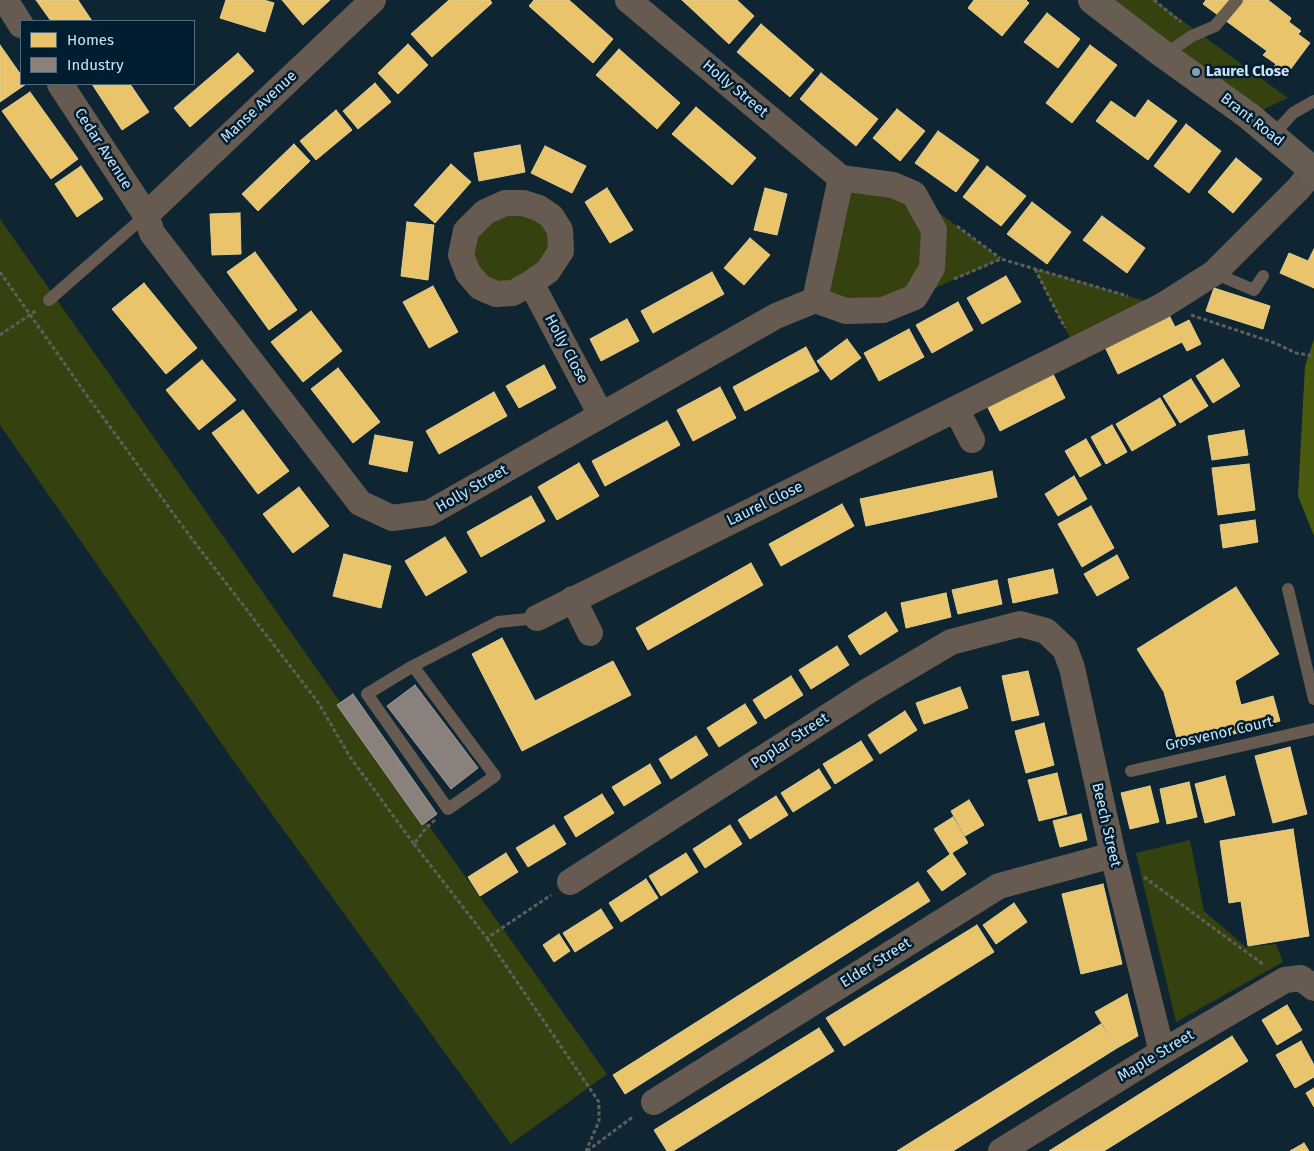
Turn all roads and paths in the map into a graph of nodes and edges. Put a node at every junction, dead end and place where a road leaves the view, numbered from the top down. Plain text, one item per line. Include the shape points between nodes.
1 (5, 0) edge
2 (373, 0) edge
3 (628, 0) edge
4 (1092, 0) edge
5 (1237, 0) edge
6 (20, 23) edge
7 (1164, 55) junction
8 (61, 85) edge
9 (1314, 101) edge
10 (1273, 135) junction
11 (1314, 171) edge
12 (841, 178) junction
13 (146, 215) junction
14 (1034, 268) junction
15 (0, 272) edge
16 (1214, 273) junction
17 (1264, 276) dead end
18 (949, 282) dead end
19 (531, 283) dead end
20 (49, 300) dead end
21 (815, 300) junction
22 (1162, 306) junction
23 (30, 316) junction
24 (0, 335) edge
25 (1076, 349) junction
26 (1314, 356) edge
27 (956, 409) junction
28 (601, 415) junction
29 (972, 440) dead end
30 (1288, 589) dead end
31 (573, 599) junction
32 (537, 618) joint
33 (1020, 624) joint
34 (590, 633) dead end
35 (413, 666) junction
36 (1314, 699) edge
37 (1314, 729) edge
38 (1131, 771) dead end
39 (426, 828) dead end
40 (414, 844) junction
41 (1113, 855) junction
42 (570, 882) joint
43 (487, 938) junction
44 (1303, 979) edge
45 (1162, 1052) junction
46 (654, 1102) joint
47 (586, 1151) edge
48 (1001, 1151) edge

1 - 6 street
2 - 13 street, Manse Avenue
3 - 12 street, Holly Street
4 - 7 street, Brant Road
5 - 7 lane via 1215,26 1192,36
7 - 10 street, Brant Road
8 - 13 street, Cedar Avenue
9 - 10 lane via 1293,113
10 - 11 street, Brant Road
11 - 16 street, Laurel Close
12 - 21 street
12 - 21 street via 893,184 914,194 934,230 932,268 915,297 882,310 846,311
13 - 20 lane
13 - 28 street, Holly Street via 152,233 360,503 392,518 429,513
14 - 18 path via 1000,259
14 - 22 path
14 - 25 path
15 - 23 path
16 - 17 lane via 1254,290
16 - 22 street, Laurel Close
19 - 28 street, Holly Close
21 - 28 street, Holly Street via 776,316
22 - 25 street, Laurel Close
22 - 26 path via 1296,353
23 - 24 path
23 - 40 path via 192,539 318,702 350,757
25 - 27 street, Laurel Close
27 - 29 street
27 - 31 street, Laurel Close
30 - 36 lane
31 - 32 street, Laurel Close
31 - 34 street
32 - 35 lane via 498,622
33 - 41 street, Beech Street via 1046,631 1064,649 1072,668
33 - 42 street, Poplar Street via 950,642
35 - 35 lane via 495,776 448,809 367,694
37 - 38 lane, Grosvenor Court
39 - 40 path
40 - 43 path
41 - 44 path
41 - 45 street, Beech Street
41 - 46 street, Elder Street via 999,886
42 - 43 path
43 - 47 path via 599,1102 599,1121
44 - 45 street, Maple Street
45 - 48 street, Maple Street
46 - 47 path

